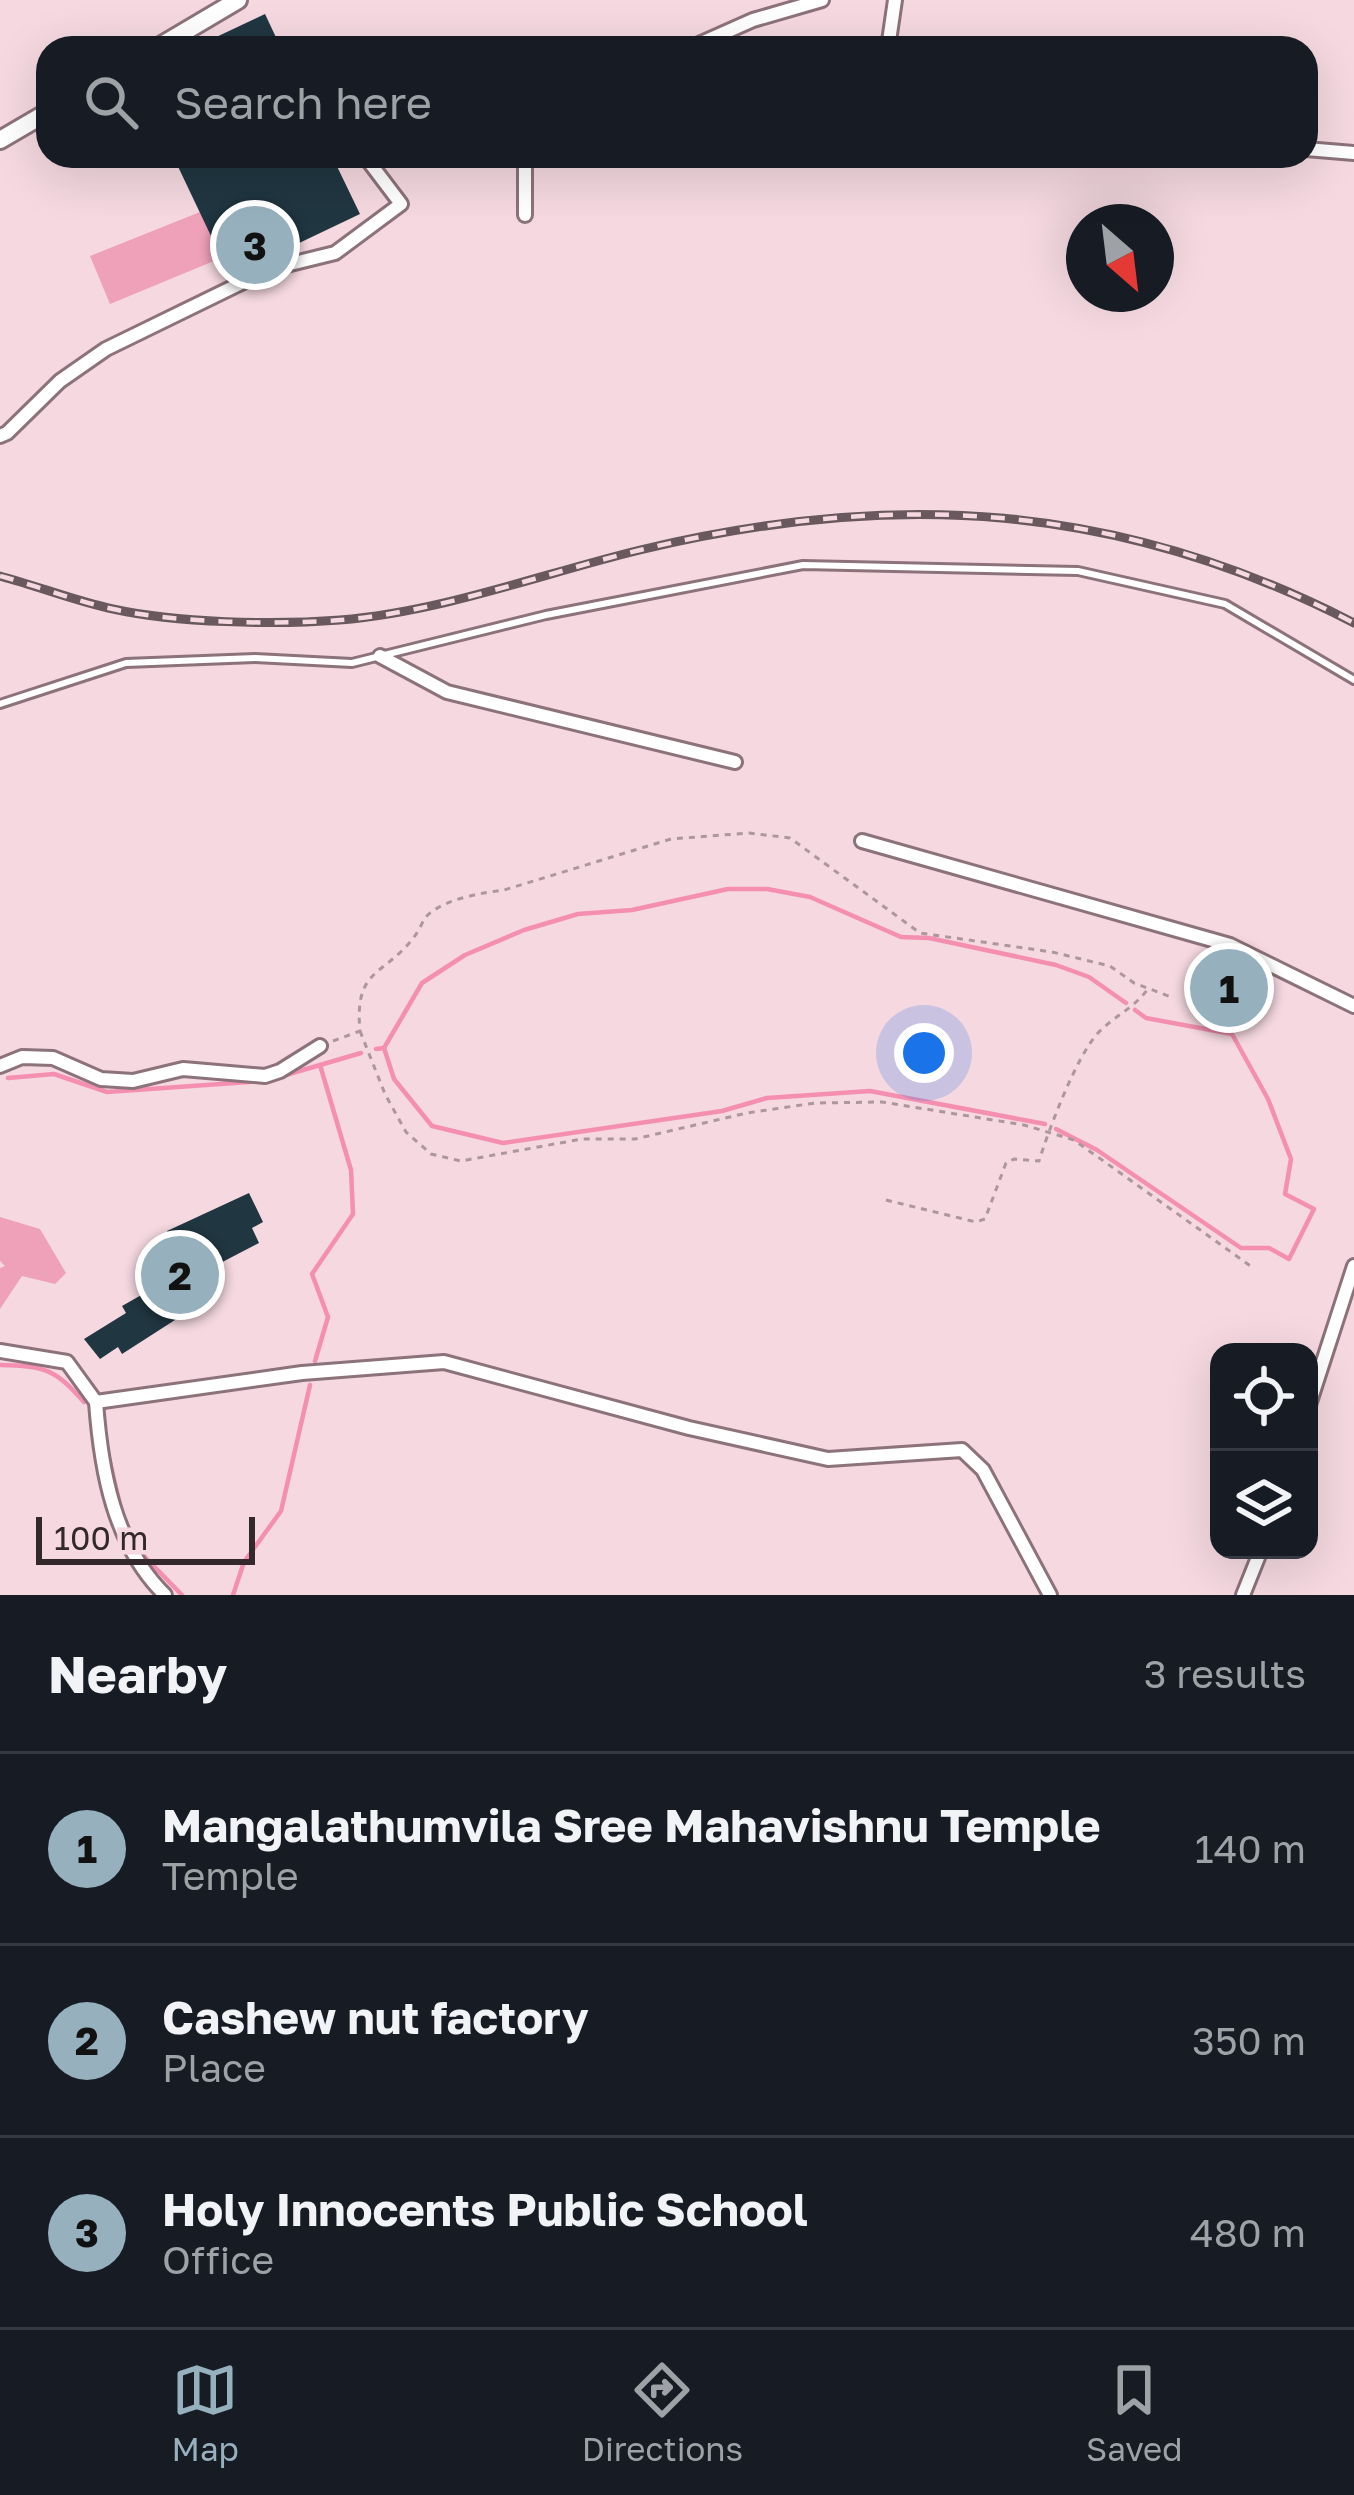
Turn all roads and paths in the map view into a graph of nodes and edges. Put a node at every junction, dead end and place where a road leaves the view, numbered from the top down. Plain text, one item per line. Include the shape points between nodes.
1 (238, 0) edge
2 (822, 0) edge
3 (895, 0) edge
4 (177, 36) edge
5 (717, 36) edge
6 (890, 36) edge
7 (36, 119) edge
8 (0, 140) edge
9 (1318, 150) edge
10 (1354, 153) edge
11 (374, 168) edge
12 (525, 168) edge
13 (525, 215) dead end
14 (0, 436) edge
15 (380, 656) junction
16 (1354, 680) edge
17 (0, 704) edge
18 (735, 762) dead end
19 (862, 841) dead end
20 (1148, 988) junction
21 (1171, 997) dead end
22 (1354, 1006) edge
23 (360, 1031) junction
24 (320, 1046) joint
25 (0, 1066) edge
26 (1048, 1131) junction
27 (886, 1200) dead end
28 (1354, 1265) edge
29 (1252, 1267) dead end
30 (0, 1351) edge
31 (1318, 1378) edge
32 (96, 1402) junction
33 (1257, 1559) edge
34 (165, 1595) edge
35 (1050, 1595) edge
36 (1243, 1595) edge

1 - 4 main road
2 - 5 street
3 - 6 street
7 - 8 main road
9 - 10 street
11 - 14 street via 401,205 335,253 270,269 106,349
12 - 13 street
15 - 16 lane via 803,565 1078,571 1225,604
15 - 17 lane via 352,663 127,663
15 - 18 street via 446,692
19 - 22 street via 1230,945
20 - 21 path
20 - 23 path via 1109,966 920,933 790,838 749,832 671,838 429,913 413,940 370,975 358,1006
20 - 26 path via 1094,1037
23 - 24 path
23 - 26 path via 406,1132 431,1154 461,1161 582,1139 634,1139 815,1103 882,1102
24 - 25 street via 265,1076 183,1069 100,1079 53,1058
26 - 27 path via 1039,1161 1006,1163 985,1219
26 - 29 path via 1074,1140
28 - 31 street
30 - 32 street via 68,1362
32 - 34 street via 125,1544
32 - 35 street via 444,1362 828,1459 962,1450 983,1470
33 - 36 street

